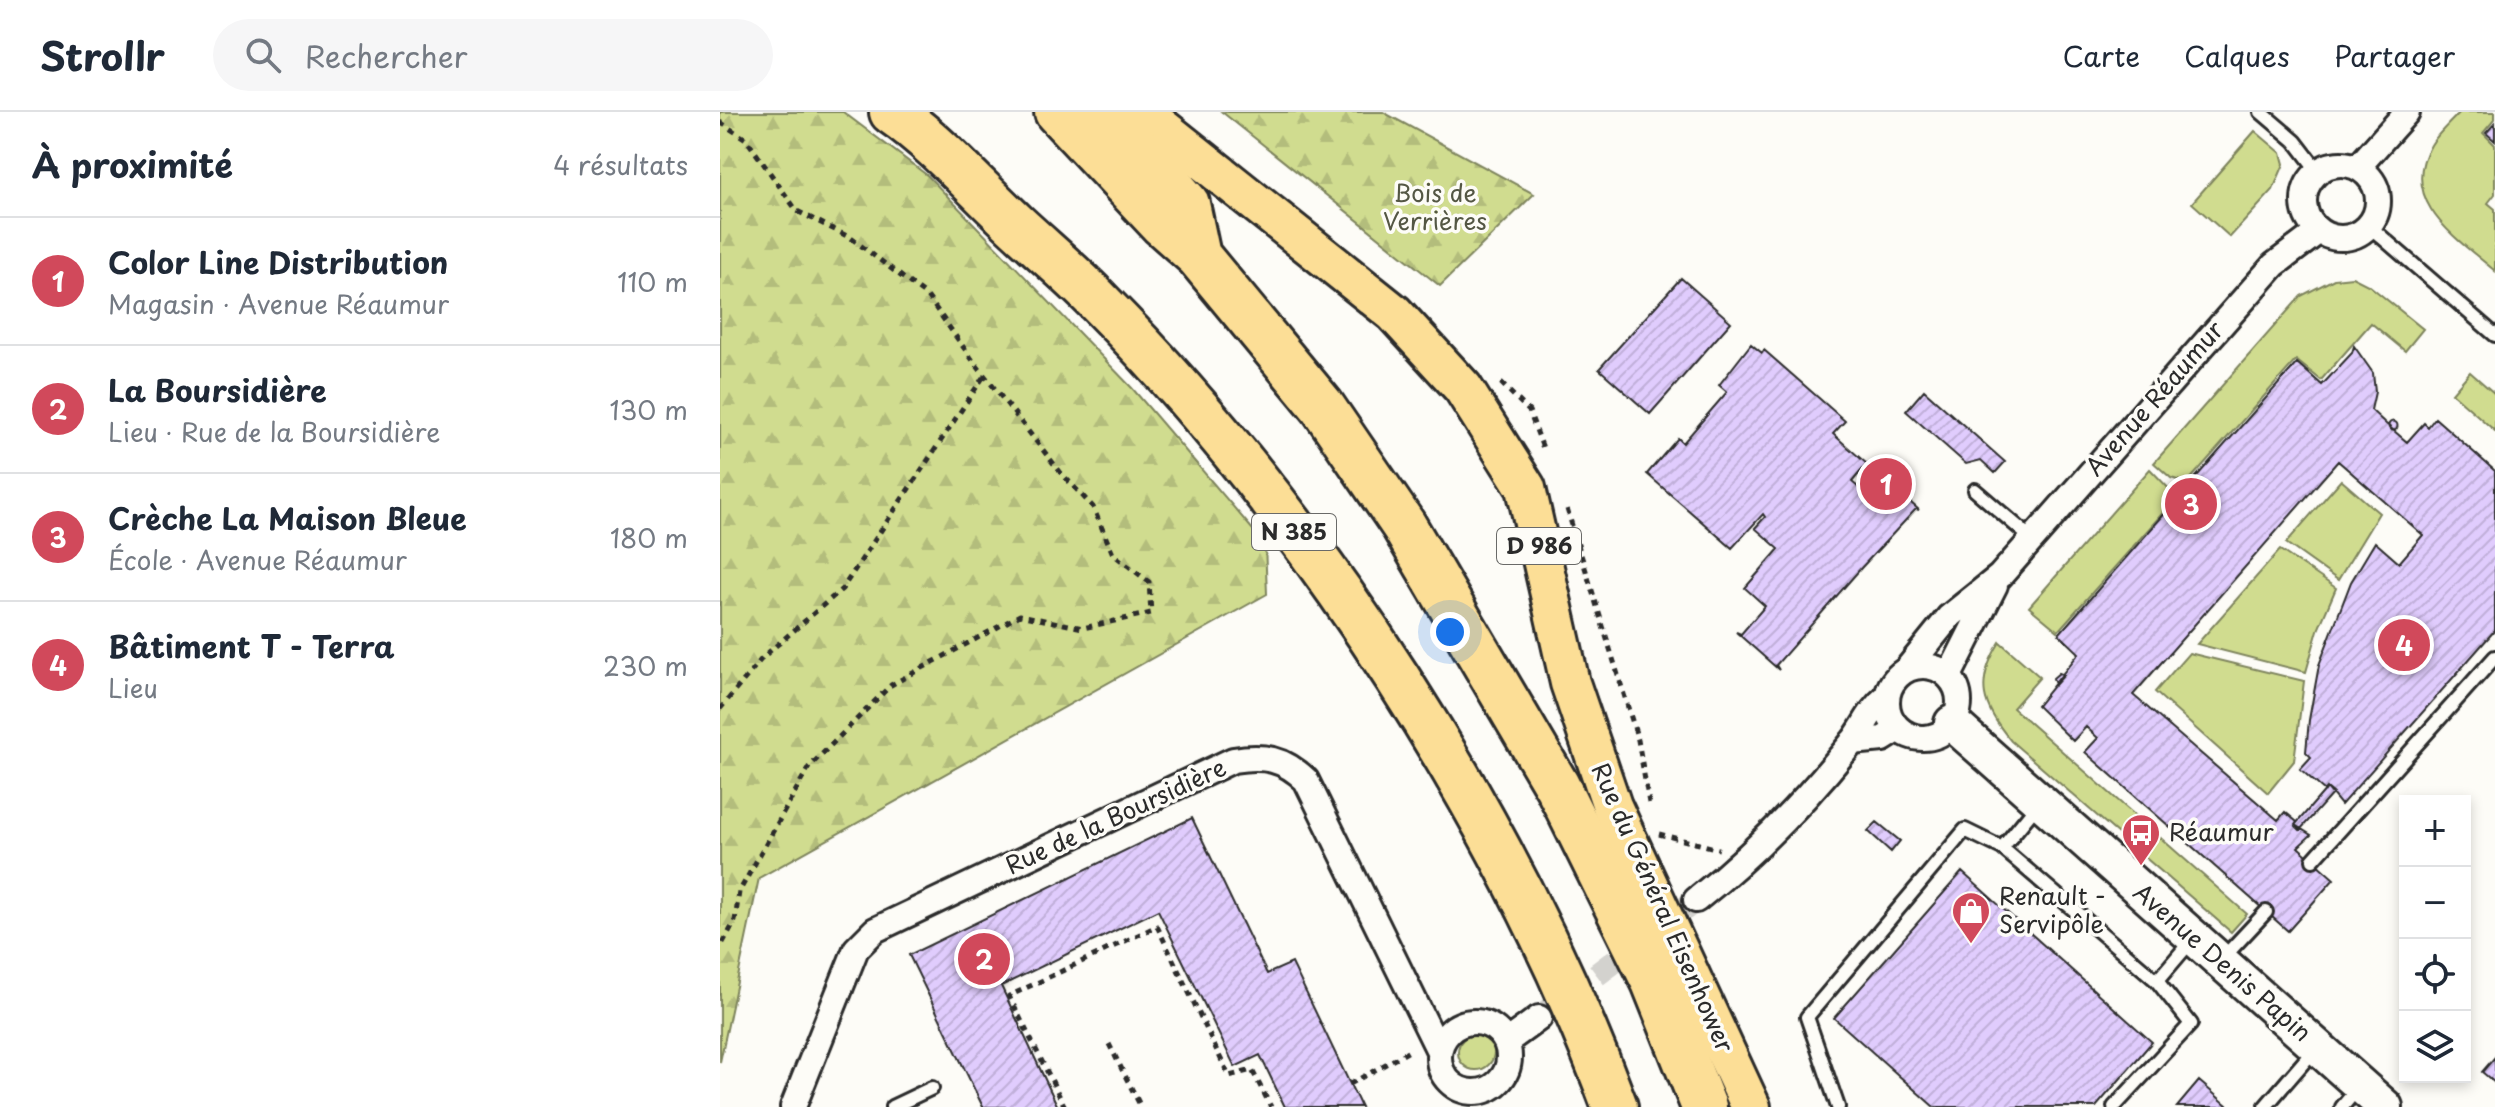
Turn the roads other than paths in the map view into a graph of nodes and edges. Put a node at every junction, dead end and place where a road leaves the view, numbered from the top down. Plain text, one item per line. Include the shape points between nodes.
1 (1057, 112) edge
2 (1105, 112) edge
3 (1142, 112) edge
4 (2261, 112) edge
5 (2407, 112) edge
6 (896, 114) edge
7 (2358, 167) junction
8 (2318, 171) junction
9 (2369, 226) junction
10 (2319, 231) junction
11 (1198, 256) junction
12 (2495, 335) edge
13 (1975, 490) dead end
14 (2032, 539) junction
15 (2000, 576) junction
16 (2495, 657) edge
17 (1907, 669) junction
18 (1949, 676) junction
19 (1887, 696) junction
20 (1952, 723) junction
21 (1899, 729) junction
22 (1852, 742) junction
23 (2040, 802) junction
24 (2002, 848) junction
25 (2313, 860) dead end
26 (1696, 900) tunnel mouth
27 (2266, 912) dead end
28 (2194, 938) junction
29 (2220, 961) junction
30 (2157, 981) junction
31 (1539, 1018) tunnel mouth
32 (1506, 1042) junction
33 (1436, 1043) junction
34 (2317, 1047) junction
35 (932, 1088) dead end
36 (1479, 1100) edge
37 (2363, 1100) edge
38 (2272, 1105) edge
39 (793, 1107) edge
40 (892, 1107) edge
41 (1615, 1107) edge
42 (1704, 1107) edge
43 (1751, 1107) edge
44 (1838, 1107) edge
45 (2114, 1107) edge

1 - 11 highway
2 - 11 highway via 1187,204
3 - 43 main road, Rue du Général Eisenhower / D 986 via 1394,313 1463,388 1526,488 1570,683 1612,806
4 - 8 lane via 2295,141
5 - 7 street
6 - 41 highway, N 385 via 1099,301 1267,497 1349,607 1492,836 1585,1026
7 - 8 street via 2337,163
7 - 9 street via 2378,194
8 - 10 street via 2309,179 2303,201 2310,223
9 - 10 street via 2339,239
9 - 12 lane
10 - 14 street, Avenue Réaumur via 2274,265
11 - 42 highway via 1322,406 1404,526 1557,786 1654,982
13 - 14 lane
14 - 15 street, Avenue Réaumur
15 - 17 street, Avenue Réaumur via 1949,617
15 - 18 street, Avenue Réaumur
16 - 25 lane
17 - 18 street via 1929,666
17 - 19 street via 1890,685
18 - 20 street via 1959,704
19 - 21 street via 1891,719
19 - 22 street via 1869,711
20 - 21 street via 1944,732 1921,738
20 - 23 main road, Avenue Denis Papin
21 - 22 street via 1883,739
22 - 26 street via 1746,861
23 - 24 lane
23 - 28 main road, Avenue Denis Papin
24 - 30 lane
24 - 44 lane via 1965,830 1807,1017
27 - 29 lane
28 - 29 main road, Avenue Denis Papin
28 - 30 lane
29 - 34 main road, Avenue Denis Papin
30 - 45 lane via 2191,1024
31 - 32 street
32 - 33 street via 1493,1027 1471,1022
32 - 36 street, Rue de la Boursidière via 1509,1058 1503,1077
33 - 36 street, Rue de la Boursidière via 1448,1083
33 - 39 street, Rue de la Boursidière via 1306,780 1289,763 1259,755 1233,760 875,930 856,949
34 - 37 main road, Avenue Denis Papin
34 - 38 lane
35 - 40 lane

